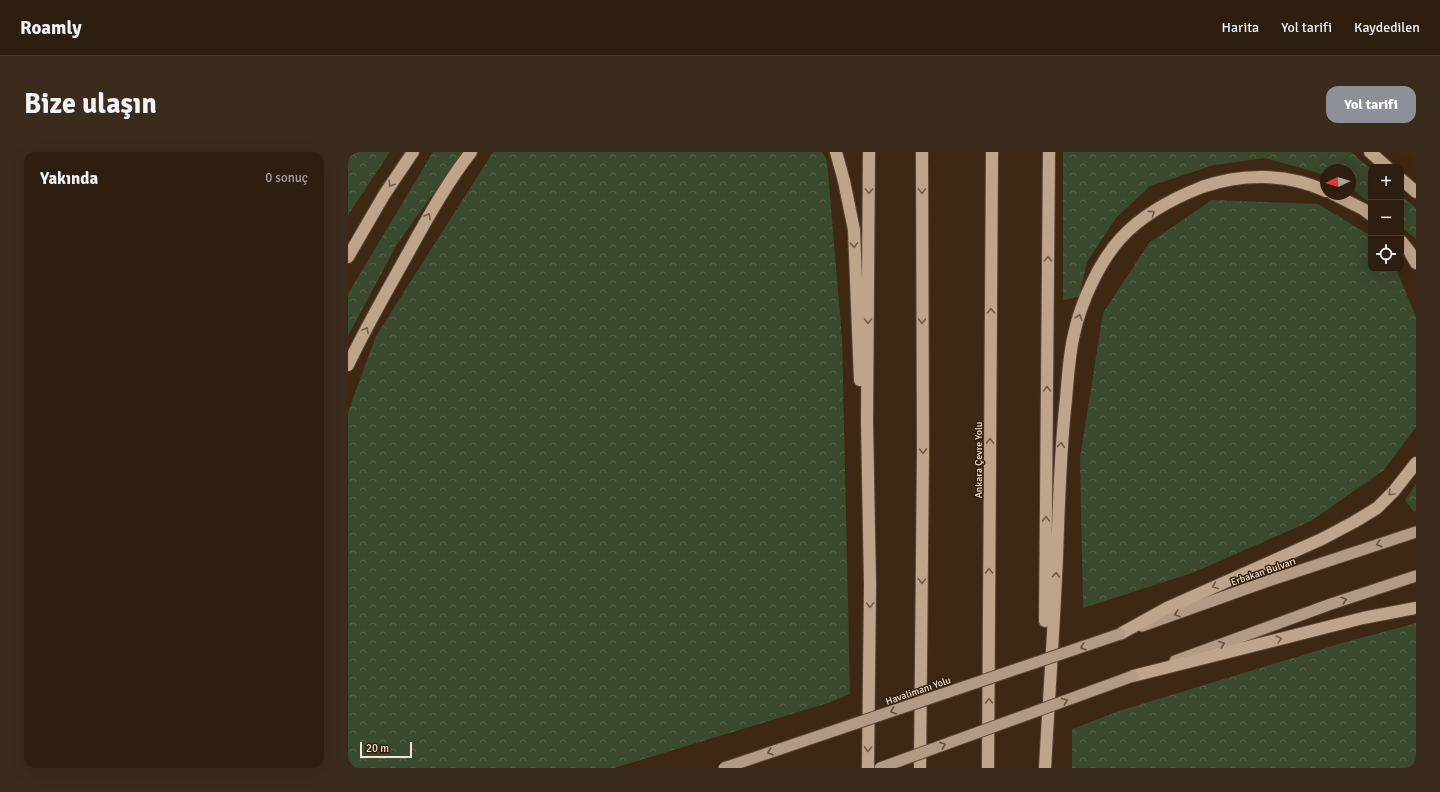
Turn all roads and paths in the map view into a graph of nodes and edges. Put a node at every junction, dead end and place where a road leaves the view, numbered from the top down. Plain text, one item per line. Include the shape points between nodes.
1 (413, 152) edge
2 (471, 152) edge
3 (836, 152) edge
4 (869, 152) edge
5 (922, 152) edge
6 (992, 152) edge
7 (1049, 152) edge
8 (1370, 152) edge
9 (1384, 164) edge
10 (1404, 182) edge
11 (1320, 189) edge
12 (1416, 192) edge
13 (1345, 200) edge
14 (1368, 213) edge
15 (1404, 245) edge
16 (348, 257) edge
17 (1416, 263) edge
18 (348, 365) edge
19 (1416, 463) edge
20 (1416, 532) edge
21 (1416, 576) edge
22 (870, 585) junction
23 (1416, 608) edge
24 (1120, 634) junction
25 (1133, 676) junction
26 (724, 768) edge
27 (868, 768) edge
28 (880, 768) edge
29 (920, 768) edge
30 (988, 768) edge
31 (1045, 768) edge

1 -> 16 highway via 384,195
18 -> 2 highway via 442,192
3 -> 22 highway via 854,230
4 -> 22 highway via 867,421
5 -> 29 highway
30 -> 6 highway, Ankara Çevre Yolu
31 -> 7 highway
8 - 9 highway
10 - 12 highway
31 -> 11 highway via 1061,444 1074,333 1091,286 1121,238 1163,205 1187,193 1230,180 1256,177 1300,182
13 - 14 highway
15 - 17 highway
19 -> 24 highway via 1377,508 1354,522 1322,539 1167,608
20 -> 24 highway, Erbakan Bulvarı
25 -> 21 highway
22 -> 27 highway
25 -> 23 highway via 1363,618
24 -> 26 highway, Havalimanı Yolu, bridge
28 -> 25 highway, bridge

